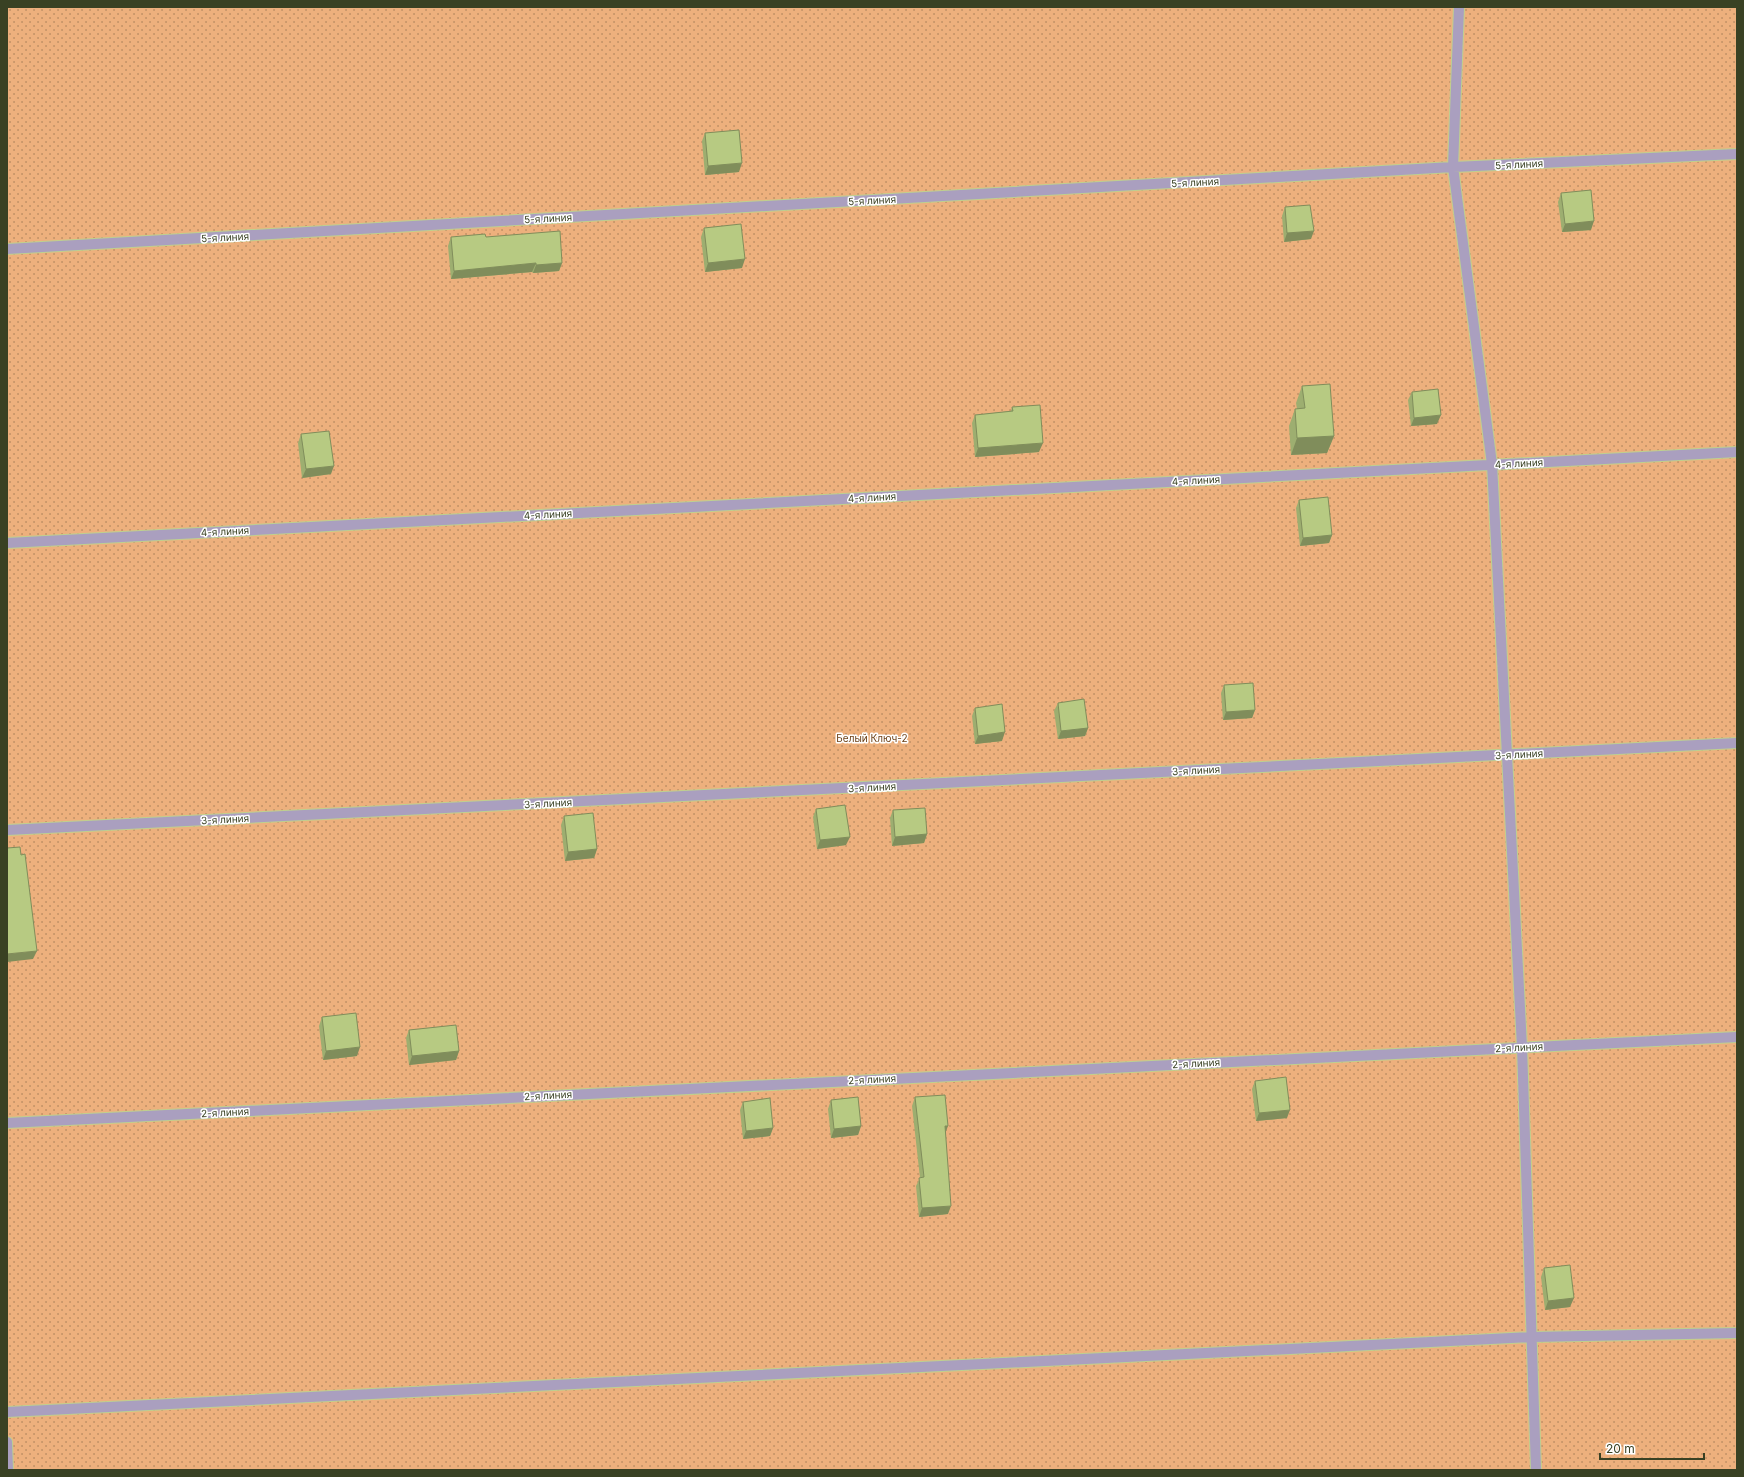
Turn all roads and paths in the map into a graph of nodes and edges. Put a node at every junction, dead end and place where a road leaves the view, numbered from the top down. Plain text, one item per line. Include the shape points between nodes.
1 (1459, 7) edge
2 (1737, 154) edge
3 (1453, 167) junction
4 (7, 249) edge
5 (1737, 452) edge
6 (1492, 464) junction
7 (7, 543) edge
8 (1737, 744) edge
9 (1506, 755) junction
10 (7, 830) edge
11 (1737, 1037) edge
12 (1522, 1047) junction
13 (7, 1122) edge
14 (1737, 1333) edge
15 (1532, 1337) junction
16 (7, 1412) edge
17 (7, 1442) edge
18 (8, 1470) edge
19 (1536, 1470) edge

1 - 3 street
2 - 3 street, 5-я линия
3 - 4 street, 5-я линия
3 - 6 street
5 - 6 street, 4-я линия
6 - 7 street, 4-я линия
6 - 9 street
8 - 9 street, 3-я линия
9 - 10 street, 3-я линия
9 - 12 street
11 - 12 street, 2-я линия
12 - 13 street, 2-я линия
12 - 15 street
14 - 15 street
15 - 16 street
15 - 19 street
17 - 18 street

